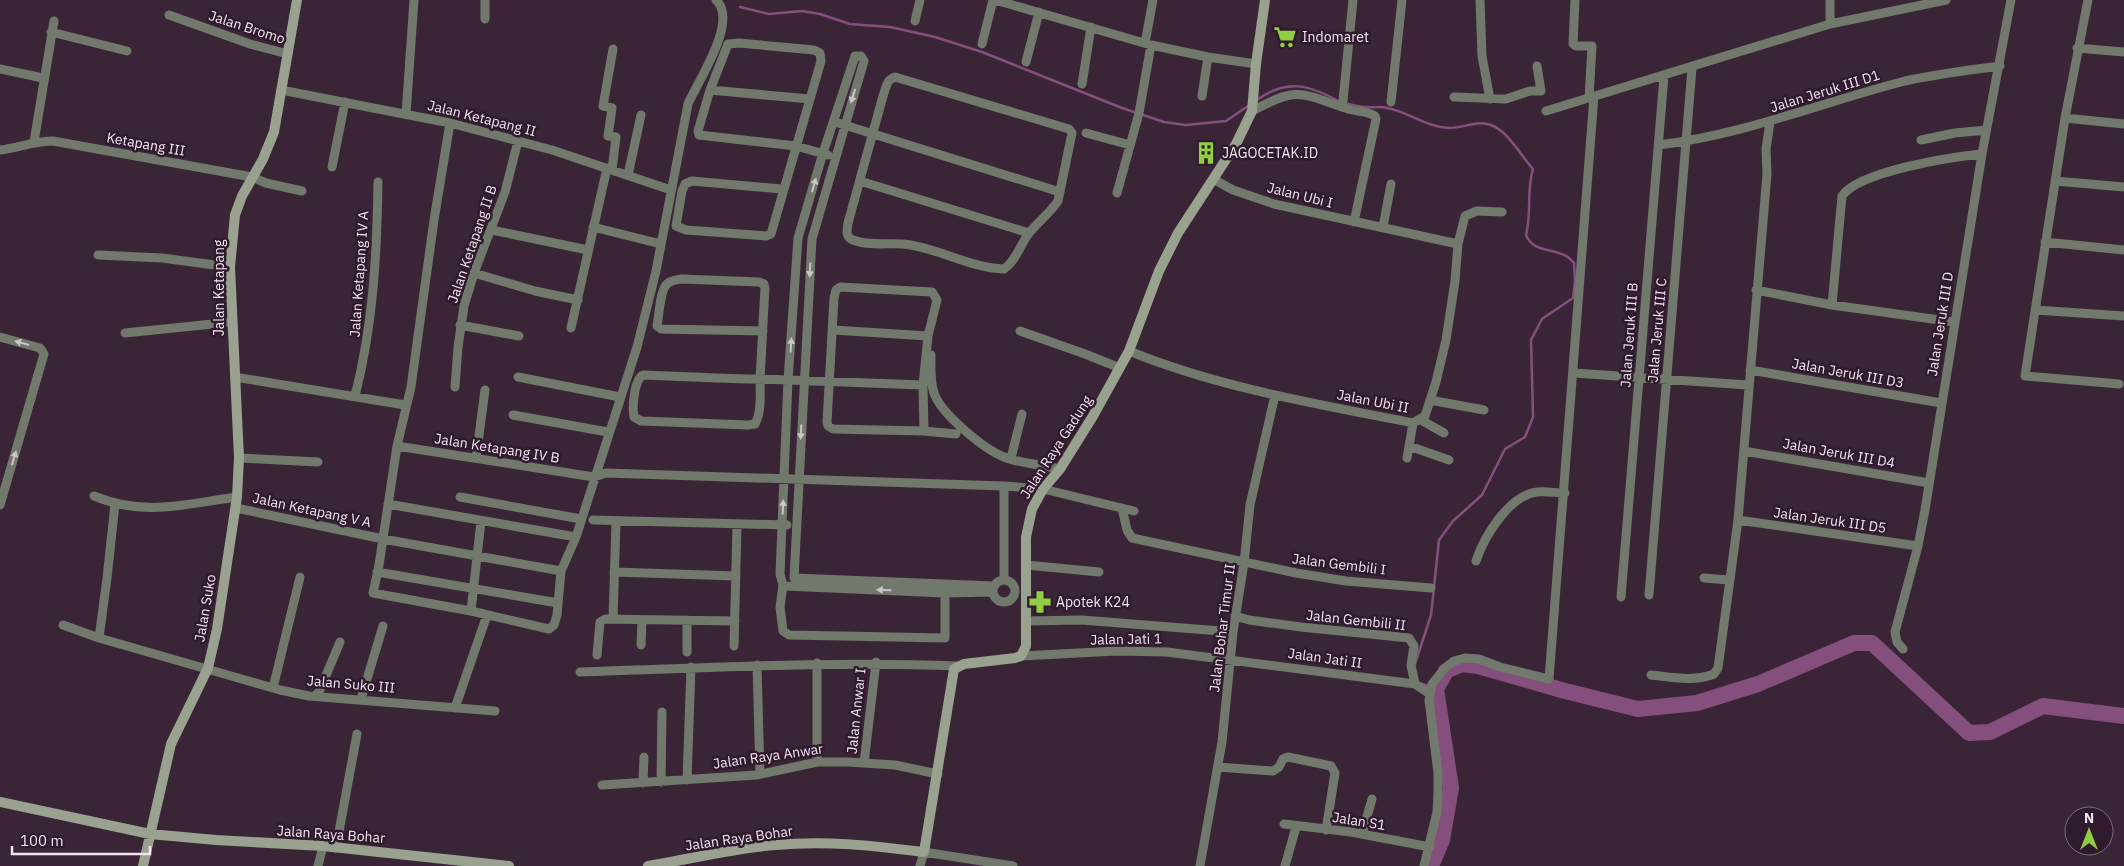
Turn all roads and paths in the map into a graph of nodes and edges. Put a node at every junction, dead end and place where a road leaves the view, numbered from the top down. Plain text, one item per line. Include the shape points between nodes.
1 (297, 0) edge
2 (414, 0) edge
3 (485, 0) edge
4 (716, 0) edge
5 (920, 0) edge
6 (994, 0) edge
7 (1153, 0) edge
8 (1265, 0) edge
9 (1353, 0) edge
10 (1402, 0) edge
11 (1480, 0) edge
12 (1575, 0) edge
13 (1830, 0) edge
14 (1946, 0) edge
15 (2011, 0) edge
16 (2088, 0) edge
17 (1039, 12) junction
18 (169, 15) dead end
19 (484, 19) dead end
20 (54, 20) dead end
21 (914, 22) dead end
22 (1830, 24) junction
23 (1092, 27) junction
24 (51, 32) junction
25 (982, 44) dead end
26 (1148, 44) junction
27 (2077, 48) junction
28 (613, 49) dead end
29 (127, 50) dead end
30 (2124, 52) edge
31 (288, 54) junction
32 (1208, 57) junction
33 (1026, 62) dead end
34 (1256, 64) junction
35 (1537, 66) dead end
36 (2000, 66) junction
37 (1692, 68) junction
38 (0, 70) edge
39 (1664, 76) junction
40 (43, 78) junction
41 (1082, 84) dead end
42 (281, 90) junction
43 (710, 90) junction
44 (1202, 96) dead end
45 (1454, 97) dead end
46 (1592, 97) junction
47 (810, 99) junction
48 (1490, 99) junction
49 (1343, 101) dead end
50 (345, 102) junction
51 (1391, 102) dead end
52 (1253, 107) junction
53 (1546, 111) dead end
54 (406, 114) junction
55 (640, 114) dead end
56 (2065, 118) junction
57 (833, 122) junction
58 (1770, 122) junction
59 (450, 124) junction
60 (2124, 124) edge
61 (844, 125) junction
62 (1986, 130) junction
63 (1086, 133) dead end
64 (873, 134) junction
65 (1921, 140) dead end
66 (518, 141) junction
67 (34, 142) junction
68 (1686, 142) junction
69 (1658, 145) junction
70 (796, 146) junction
71 (1130, 146) junction
72 (0, 150) edge
73 (823, 153) junction
74 (1982, 154) junction
75 (835, 157) junction
76 (332, 167) dead end
77 (609, 169) junction
78 (628, 176) junction
79 (252, 177) junction
80 (1213, 179) junction
81 (860, 181) junction
82 (2055, 181) junction
83 (378, 182) dead end
84 (1391, 184) dead end
85 (2124, 187) edge
86 (782, 189) junction
87 (671, 190) junction
88 (302, 191) dead end
89 (1060, 192) junction
90 (1117, 193) dead end
91 (1502, 212) dead end
92 (1354, 222) junction
93 (594, 227) junction
94 (1383, 228) junction
95 (492, 230) junction
96 (1029, 233) junction
97 (798, 238) junction
98 (812, 240) junction
99 (2045, 242) junction
100 (661, 244) junction
101 (1458, 244) junction
102 (588, 250) junction
103 (2124, 250) edge
104 (98, 255) dead end
105 (230, 267) junction
106 (474, 273) junction
107 (1756, 290) junction
108 (578, 300) junction
109 (1832, 304) junction
110 (793, 309) junction
111 (808, 309) junction
112 (2035, 310) junction
113 (2124, 316) edge
114 (232, 322) junction
115 (1954, 322) junction
116 (460, 325) junction
117 (571, 328) dead end
118 (833, 330) junction
119 (763, 331) junction
120 (1020, 331) dead end
121 (125, 333) dead end
122 (519, 336) dead end
123 (928, 336) junction
124 (0, 337) edge
125 (931, 351) dead end
126 (1129, 351) junction
127 (1120, 368) junction
128 (1750, 370) junction
129 (1574, 373) junction
130 (235, 376) junction
131 (518, 377) dead end
132 (1640, 378) junction
133 (760, 379) junction
134 (788, 380) junction
135 (1666, 380) junction
136 (804, 381) junction
137 (829, 382) junction
138 (2118, 384) dead end
139 (923, 385) junction
140 (1748, 386) junction
141 (455, 387) dead end
142 (484, 390) dead end
143 (355, 396) junction
144 (1275, 396) junction
145 (620, 397) junction
146 (1430, 400) junction
147 (1942, 403) junction
148 (406, 405) junction
149 (1484, 410) dead end
150 (1022, 414) dead end
151 (513, 415) dead end
152 (1417, 421) junction
153 (924, 431) junction
154 (608, 432) junction
155 (1444, 433) dead end
156 (956, 434) dead end
157 (396, 446) junction
158 (1409, 446) junction
159 (1744, 451) junction
160 (239, 458) junction
161 (476, 458) junction
162 (1011, 458) junction
163 (1407, 458) dead end
164 (1449, 460) dead end
165 (318, 462) dead end
166 (1060, 469) junction
167 (594, 477) junction
168 (785, 478) junction
169 (799, 478) junction
170 (1929, 483) junction
171 (1004, 486) junction
172 (1043, 489) junction
173 (1565, 493) junction
174 (94, 496) dead end
175 (237, 497) junction
176 (460, 497) dead end
177 (115, 504) junction
178 (388, 504) junction
179 (0, 505) edge
180 (236, 508) junction
181 (1122, 508) junction
182 (1134, 511) dead end
183 (581, 519) junction
184 (593, 520) dead end
185 (1738, 520) junction
186 (481, 521) junction
187 (616, 522) junction
188 (737, 524) junction
189 (782, 525) junction
190 (795, 526) junction
191 (576, 537) junction
192 (383, 539) junction
193 (1918, 546) junction
194 (477, 556) junction
195 (1476, 561) dead end
196 (1244, 563) junction
197 (1026, 564) junction
198 (561, 571) junction
199 (377, 572) junction
200 (614, 572) junction
201 (1099, 572) dead end
202 (736, 576) junction
203 (300, 577) dead end
204 (1704, 578) dead end
205 (1004, 580) junction
206 (1729, 580) junction
207 (782, 585) junction
208 (866, 586) junction
209 (1431, 588) dead end
210 (474, 589) junction
211 (945, 589) junction
212 (993, 589) junction
213 (1015, 589) junction
214 (1026, 589) junction
215 (1649, 595) dead end
216 (1621, 597) dead end
217 (558, 603) junction
218 (471, 611) junction
219 (487, 615) junction
220 (1235, 616) junction
221 (613, 619) junction
222 (642, 620) junction
223 (687, 620) junction
224 (735, 621) junction
225 (1027, 621) junction
226 (63, 625) dead end
227 (383, 626) dead end
228 (1232, 632) junction
229 (99, 638) junction
230 (340, 642) dead end
231 (641, 645) dead end
232 (734, 646) dead end
233 (1903, 649) dead end
234 (686, 652) dead end
235 (597, 656) dead end
236 (1021, 656) junction
237 (1230, 659) junction
238 (876, 662) junction
239 (817, 663) junction
240 (757, 665) junction
241 (958, 666) junction
242 (208, 668) junction
243 (691, 668) junction
244 (580, 672) dead end
245 (1651, 675) dead end
246 (1415, 684) junction
247 (273, 688) junction
248 (1431, 689) junction
249 (316, 695) junction
250 (360, 699) junction
251 (454, 708) junction
252 (495, 710) dead end
253 (662, 712) dead end
254 (357, 734) dead end
255 (644, 757) dead end
256 (817, 762) junction
257 (864, 762) junction
258 (1218, 767) junction
259 (760, 774) junction
260 (938, 774) junction
261 (688, 780) junction
262 (661, 782) junction
263 (643, 783) junction
264 (602, 785) dead end
265 (1372, 799) dead end
266 (0, 802) edge
267 (1284, 824) dead end
268 (1296, 827) junction
269 (1326, 830) junction
270 (150, 834) junction
271 (1362, 834) junction
272 (323, 846) junction
273 (1430, 847) junction
274 (336, 848) junction
275 (924, 852) junction
276 (143, 866) edge
277 (318, 866) edge
278 (510, 866) edge
279 (648, 866) edge
280 (920, 866) edge
281 (1013, 866) edge
282 (1200, 866) edge
283 (1285, 866) edge
284 (1424, 866) edge

1 - 31 street, Jalan Ketapang
2 - 54 street
3 - 19 street
4 - 87 street via 723,15 709,64 688,104
5 - 21 street
6 - 17 street
6 - 25 street
7 - 26 street
8 - 34 street, Jalan Raya Gadung
9 - 49 street
10 - 51 street
11 - 48 street via 1482,56
12 - 46 street via 1573,44 1592,46
13 - 22 street
14 - 22 street
15 - 36 street, Jalan Jeruk III D
16 - 27 street
17 - 23 street
17 - 33 street
18 - 31 street, Jalan Bromo
20 - 24 street
22 - 37 street
23 - 26 street
23 - 41 street
24 - 29 street
24 - 40 street
26 - 32 street
26 - 71 street via 1139,113
27 - 30 street
27 - 56 street
28 - 77 street via 604,106 612,108 608,136 616,137
31 - 42 street, Jalan Ketapang
32 - 34 street
32 - 44 street
34 - 52 street, Jalan Raya Gadung
35 - 48 street via 1541,91
36 - 58 street, Jalan Jeruk III D1 via 1942,73 1904,82
36 - 62 street, Jalan Jeruk III D
37 - 39 street
37 - 68 street, Jalan Jeruk III C
38 - 40 street
39 - 46 street
39 - 69 street, Jalan Jeruk III B
40 - 67 street
42 - 50 street, Jalan Ketapang II
42 - 79 street, Jalan Ketapang via 274,132
43 - 47 street
43 - 47 street via 726,46 739,43 820,53 821,61
43 - 70 street via 699,135
45 - 48 street
46 - 53 street
46 - 129 street
47 - 70 street
50 - 54 street, Jalan Ketapang II
50 - 76 street
52 - 80 street, Jalan Raya Gadung via 1236,144
52 - 92 street via 1288,94 1300,94 1375,116
54 - 59 street, Jalan Ketapang II
55 - 78 street
56 - 60 street
56 - 82 street
57 - 61 street
57 -> 61 street via 854,57 858,55 864,61
57 - 73 street
58 - 68 street, Jalan Jeruk III D1
58 - 107 street
59 - 66 street, Jalan Ketapang II
59 - 148 street
61 - 64 street
61 - 75 street
62 - 65 street
62 - 74 street, Jalan Jeruk III D
63 - 71 street
64 - 81 street
64 - 89 street
64 - 89 street via 887,82 895,77 1060,126 1072,134
66 - 77 street, Jalan Ketapang II
66 - 95 street, Jalan Ketapang II B
67 - 72 street, Ketapang III
67 - 79 street, Ketapang III via 53,141
68 - 69 street, Jalan Jeruk III D1
68 - 135 street, Jalan Jeruk III C
69 - 132 street, Jalan Jeruk III B
70 - 73 street
70 - 86 street
71 - 90 street
73 - 75 street
97 -> 73 street
74 - 109 street via 1911,166 1847,189 1842,196
74 - 115 street, Jalan Jeruk III D
75 - 98 street
77 - 78 street, Jalan Ketapang II
77 - 93 street
78 - 87 street, Jalan Ketapang II
79 - 88 street, Ketapang III
79 - 105 street, Jalan Ketapang via 235,215
80 - 92 street, Jalan Ubi I via 1233,190 1274,204
80 - 126 street, Jalan Raya Gadung via 1178,233 1159,270
81 - 96 street
81 - 96 street via 847,233 853,240 921,247 1004,269
82 - 85 street
82 - 99 street
83 - 143 street, Jalan Ketapang IV A via 373,303 365,358
84 - 94 street
86 - 86 street via 692,181 685,184 682,191 676,226 686,230 768,235 772,231
87 - 100 street
89 - 96 street via 1054,208
91 - 101 street, Jalan Ubi II via 1477,211 1465,216
92 - 94 street, Jalan Ubi I
93 - 100 street
93 - 102 street
94 - 101 street
95 - 102 street
95 - 106 street, Jalan Ketapang II B
97 - 98 street
97 - 110 street
98 -> 111 street
99 - 103 street
99 - 112 street
100 - 145 street via 637,347
101 - 146 street, Jalan Ubi II via 1446,340
102 - 108 street
104 - 105 street via 162,258
105 - 114 street, Jalan Ketapang
106 - 108 street
106 - 116 street, Jalan Ketapang II B
107 - 109 street
107 - 128 street
108 - 117 street
109 - 115 street
110 - 111 street
134 -> 110 street
111 - 136 street
112 - 113 street
112 - 138 street via 2025,376
114 - 121 street
114 - 130 street, Jalan Ketapang
115 - 147 street, Jalan Jeruk III D
116 - 122 street
116 - 141 street, Jalan Ketapang II B
118 - 123 street
118 - 123 street via 834,298 840,287 932,292 937,300
118 - 137 street
119 - 119 street via 765,289 762,282 682,279 671,281 663,290 657,326 660,329
119 - 133 street
120 - 127 street
123 - 139 street
179 -> 124 street via 44,354 40,348
125 - 162 street via 934,396 979,443
126 - 127 street, Jalan Raya Gadung
126 - 144 street, Jalan Ubi II via 1203,377
127 - 166 street, Jalan Raya Gadung
128 - 140 street
128 - 147 street, Jalan Jeruk III D3
129 - 132 street
129 - 173 street
130 - 143 street
130 - 160 street, Jalan Suko
131 - 145 street
132 - 135 street
132 - 216 street, Jalan Jeruk III B
133 - 133 street via 640,376 632,408 634,417 641,421 755,424 759,413
133 - 134 street
134 - 136 street
134 - 168 street
135 - 140 street
135 - 215 street, Jalan Jeruk III C
136 - 137 street
136 -> 169 street
137 - 139 street
137 - 153 street via 827,422 833,429
139 - 153 street
140 - 159 street
142 - 161 street
143 - 148 street
144 - 152 street, Jalan Ubi II
144 - 196 street, Jalan Bohar Timur II via 1250,505
145 - 154 street
146 - 149 street
146 - 152 street, Jalan Ubi II via 1425,416
147 - 170 street, Jalan Jeruk III D
148 - 157 street
150 - 162 street
151 - 154 street
152 - 155 street
152 - 158 street
153 - 156 street
154 - 167 street
157 - 161 street, Jalan Ketapang IV B
157 - 178 street
158 - 163 street
158 - 164 street
159 - 170 street, Jalan Jeruk III D4
159 - 185 street
160 - 165 street
160 - 175 street, Jalan Suko
161 - 167 street, Jalan Ketapang IV B
162 - 166 street
166 - 172 street, Jalan Raya Gadung
167 - 168 street, Jalan Ketapang IV B via 606,473
167 - 183 street
168 - 169 street, Jalan Ketapang IV B
189 -> 168 street
169 - 171 street, Jalan Ketapang IV B
169 - 190 street
170 - 193 street, Jalan Jeruk III D
171 - 172 street, Jalan Ketapang IV B
171 - 205 street
172 - 181 street, Jalan Ketapang IV B
172 - 197 street, Jalan Raya Gadung via 1032,509 1026,537
173 - 195 street via 1537,492 1522,497 1491,527
173 - 248 street via 1550,679 1465,658 1446,668
174 - 177 street
175 - 177 street via 158,508
175 - 180 street, Jalan Suko
176 - 183 street
177 - 229 street
178 - 186 street
178 - 192 street
180 - 192 street, Jalan Ketapang V A
180 - 242 street, Jalan Suko
181 - 182 street, Jalan Ketapang IV B
181 - 196 street, Jalan Gembili I via 1126,530 1132,538
183 - 191 street
184 - 187 street
185 - 193 street, Jalan Jeruk III D5
185 - 206 street
186 - 191 street
186 - 194 street
187 - 188 street
187 - 200 street
188 - 189 street
188 - 202 street
189 - 190 street
189 - 207 street
190 - 208 street via 794,578
191 - 198 street
192 - 194 street, Jalan Ketapang V A
192 - 199 street
193 - 233 street, Jalan Jeruk III D via 1895,632
194 - 198 street, Jalan Ketapang V A
194 - 210 street
196 - 209 street, Jalan Gembili I via 1346,581
196 - 220 street, Jalan Bohar Timur II
197 - 201 street
197 - 214 street, Jalan Raya Gadung
198 - 217 street
199 - 210 street
199 - 218 street via 373,593
200 - 202 street
200 - 221 street
202 - 224 street
203 - 247 street
204 - 206 street
205 - 212 street via 996,583
205 - 213 street via 1013,584
206 - 245 street via 1719,664 1714,674 1678,678
207 - 208 street
207 - 211 street via 780,620 783,631 790,635 945,638
208 - 211 street
210 - 217 street
210 - 218 street
211 - 212 street
212 - 213 street via 996,599 1004,602 1011,599
213 - 214 street
214 - 225 street, Jalan Raya Gadung
217 - 219 street via 554,625 548,629
218 - 219 street
219 - 251 street
220 - 228 street, Jalan Bohar Timur II
220 - 246 street, Jalan Gembili II via 1301,628 1410,638 1414,646 1411,665
221 - 222 street
221 - 235 street via 600,622
222 - 223 street
222 - 231 street
223 - 224 street
223 - 234 street
224 - 232 street
225 - 228 street via 1082,620
225 - 236 street, Jalan Raya Gadung via 1026,646
226 - 229 street, Jalan Suko III
227 - 250 street
228 - 237 street, Jalan Bohar Timur II
229 - 242 street, Jalan Suko III
230 - 249 street
236 - 237 street, Jalan Jati 1 via 1117,651
236 - 241 street
237 - 246 street, Jalan Jati II
237 - 258 street, Jalan Bohar Timur II
238 - 239 street
238 - 241 street
238 - 257 street, Jalan Anwar I
239 - 240 street
239 - 256 street
240 - 243 street
240 - 259 street
241 - 260 street via 952,675
242 - 247 street, Jalan Suko III
242 - 270 street, Jalan Suko via 171,744
243 - 244 street
243 - 261 street
246 - 248 street
247 - 249 street, Jalan Suko III
248 - 273 street via 1438,792
249 - 250 street, Jalan Suko III
250 - 251 street, Jalan Suko III
251 - 252 street, Jalan Suko III
253 - 262 street
254 - 274 street
255 - 263 street
256 - 257 street, Jalan Raya Anwar
256 - 259 street, Jalan Raya Anwar via 777,767
257 - 260 street, Jalan Raya Anwar
258 - 269 street via 1269,771 1277,769 1288,757 1331,766 1334,772
258 - 282 street, Jalan Bohar Timur II
259 - 261 street, Jalan Raya Anwar
260 - 275 street
261 - 262 street, Jalan Raya Anwar
262 - 263 street, Jalan Raya Anwar
263 - 264 street, Jalan Raya Anwar
265 - 271 street
266 - 270 street, Jalan Raya Bohar
267 - 268 street, Jalan S1
268 - 269 street, Jalan S1
268 - 283 street
269 - 271 street, Jalan S1
270 - 272 street, Jalan Raya Bohar
270 - 276 street, Jalan Suko
271 - 273 street, Jalan S1
272 - 274 street, Jalan Raya Bohar
272 - 277 street
273 - 284 street
274 - 278 street, Jalan Raya Bohar
275 - 279 street, Jalan Raya Bohar via 856,844 800,843 750,848
275 - 280 street
275 - 281 street

